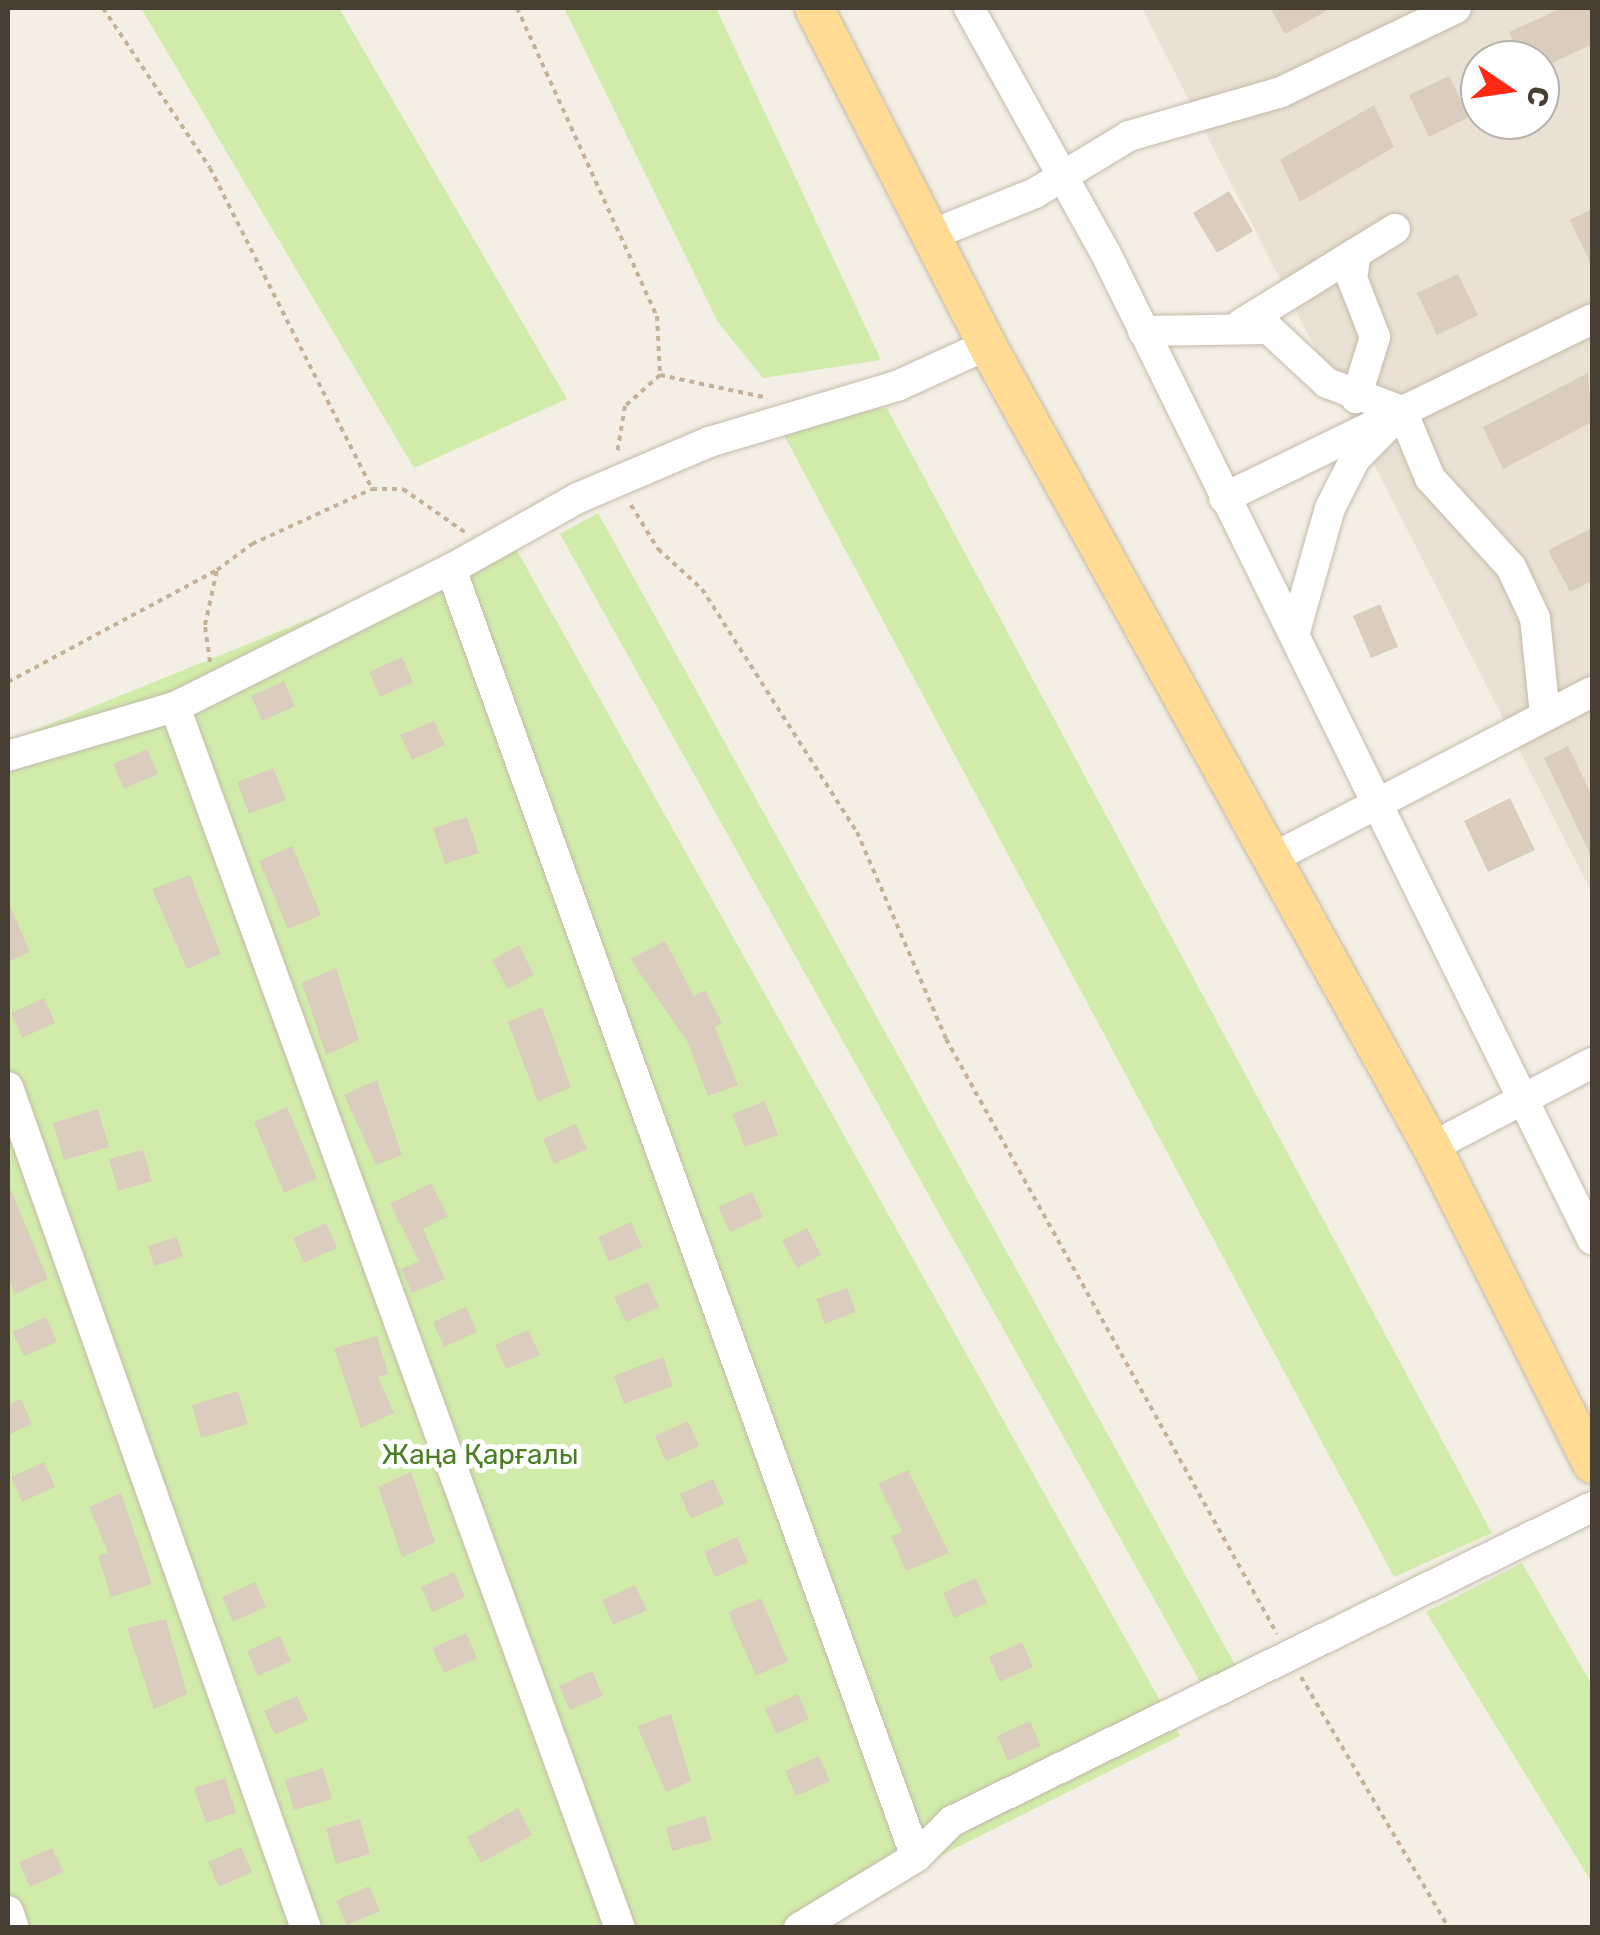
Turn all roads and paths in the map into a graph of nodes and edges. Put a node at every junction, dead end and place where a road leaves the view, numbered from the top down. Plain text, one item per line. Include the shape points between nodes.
1 (102, 8) edge
2 (518, 8) edge
3 (814, 8) edge
4 (969, 8) edge
5 (1456, 8) edge
6 (1060, 179) junction
7 (1395, 229) dead end
8 (931, 235) junction
9 (1356, 253) junction
10 (1592, 319) edge
11 (1241, 324) junction
12 (1143, 331) junction
13 (987, 345) junction
14 (660, 375) junction
15 (1356, 398) junction
16 (810, 409) junction
17 (1402, 411) junction
18 (618, 484) junction
19 (372, 490) junction
20 (1224, 498) junction
21 (483, 550) junction
22 (451, 569) junction
23 (216, 570) junction
24 (1296, 632) junction
25 (8, 682) edge
26 (213, 685) junction
27 (1592, 692) edge
28 (174, 707) junction
29 (1545, 715) junction
30 (8, 756) edge
31 (1376, 797) junction
32 (1268, 860) junction
33 (1592, 1063) edge
34 (8, 1087) edge
35 (1520, 1098) junction
36 (1432, 1147) junction
37 (1592, 1240) edge
38 (1581, 1423) edge
39 (1592, 1464) edge
40 (1592, 1507) edge
41 (1292, 1660) junction
42 (916, 1857) junction
43 (8, 1911) edge
44 (14, 1928) edge
45 (306, 1928) edge
46 (620, 1928) edge
47 (799, 1928) edge
48 (1450, 1928) edge

1 - 19 path via 210,168
2 - 14 path via 657,316
3 - 8 main road
4 - 6 street
5 - 6 street via 1281,92 1129,136
6 - 8 street
6 - 12 street
7 - 9 street
8 - 13 main road
9 - 11 street
9 - 15 street via 1352,278 1375,337
10 - 17 street
11 - 12 street
11 - 15 street via 1270,329
12 - 20 street
13 - 16 street via 896,386
13 - 32 main road
14 - 16 path
14 - 18 path via 625,406
15 - 17 street
16 - 18 street
17 - 20 street
17 - 24 street via 1356,459 1330,508
17 - 29 street via 1430,478 1520,584 1535,618
18 - 21 street
18 - 41 path via 658,549 702,590 857,832 946,1040
19 - 21 path via 403,489
19 - 23 path via 252,544
20 - 24 street
21 - 22 street
22 - 26 street
22 - 42 street
23 - 25 path
23 - 26 path via 205,625
24 - 31 street
26 - 28 street
27 - 29 street
28 - 30 street
28 - 46 street
29 - 31 street
31 - 32 street
31 - 35 street
32 - 36 main road
33 - 35 street
34 - 45 street
35 - 36 street
35 - 37 street
36 - 38 main road
38 - 39 main road
40 - 41 street
41 - 42 street via 952,1821
41 - 48 path
42 - 47 street
43 - 44 street

